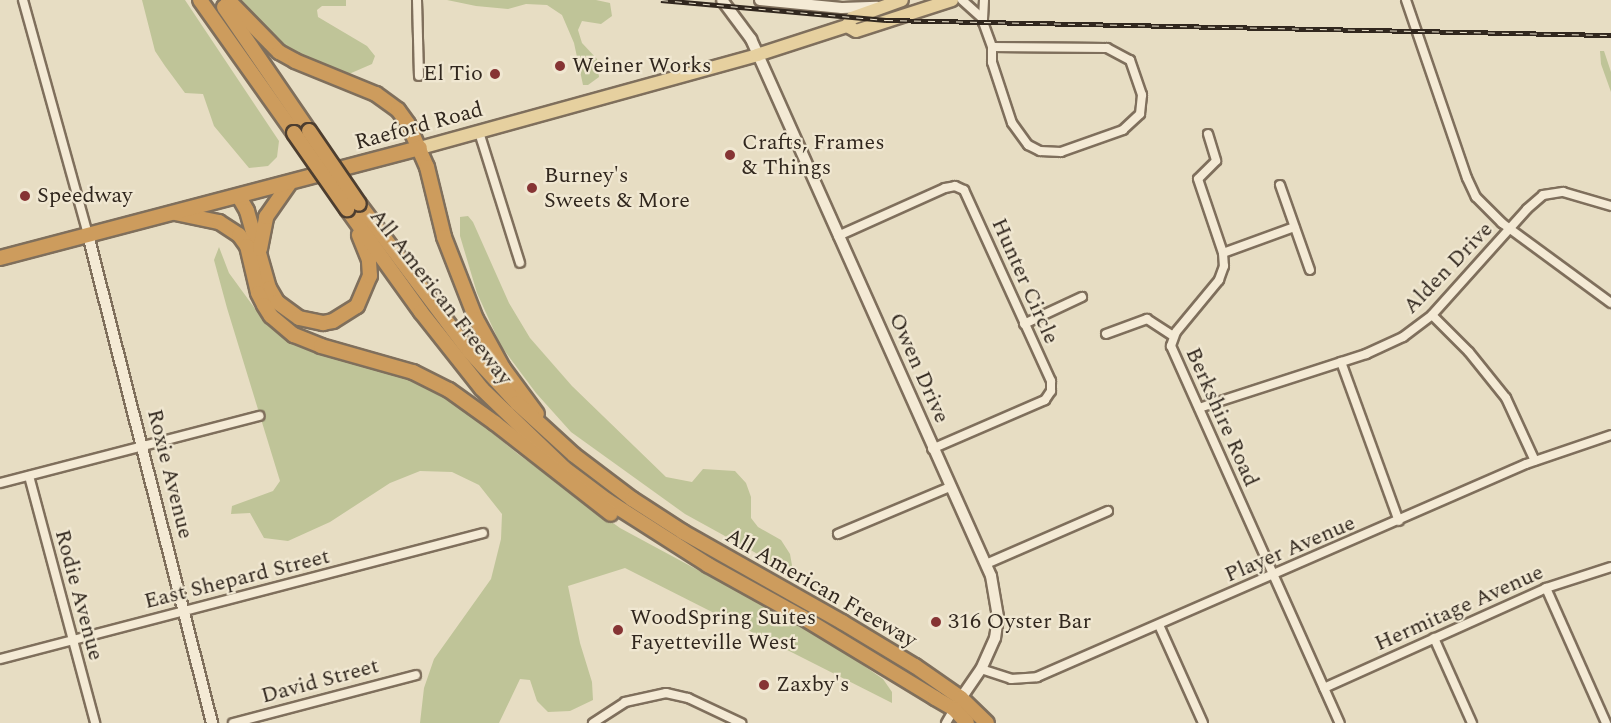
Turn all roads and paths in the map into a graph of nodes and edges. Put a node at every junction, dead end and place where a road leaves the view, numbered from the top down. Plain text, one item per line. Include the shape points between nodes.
1 (23, 0) edge
2 (200, 0) edge
3 (220, 0) edge
4 (228, 0) edge
5 (417, 0) edge
6 (722, 0) edge
7 (760, 0) edge
8 (902, 0) edge
9 (952, 0) edge
10 (962, 0) edge
11 (984, 0) edge
12 (1407, 0) edge
13 (880, 4) edge
14 (982, 18) junction
15 (847, 27) junction
16 (992, 47) junction
17 (757, 55) junction
18 (419, 76) dead end
19 (479, 132) junction
20 (1208, 134) dead end
21 (420, 148) junction
22 (289, 184) junction
23 (1280, 185) dead end
24 (239, 197) junction
25 (1611, 206) edge
26 (353, 207) junction
27 (175, 213) junction
28 (1294, 228) junction
29 (1510, 229) junction
30 (88, 236) junction
31 (837, 236) junction
32 (253, 250) junction
33 (1223, 253) junction
34 (0, 258) edge
35 (520, 263) dead end
36 (1310, 270) dead end
37 (1082, 297) dead end
38 (1611, 303) edge
39 (1432, 315) junction
40 (1024, 324) junction
41 (1106, 334) dead end
42 (1173, 336) junction
43 (1341, 362) junction
44 (1199, 408) junction
45 (260, 416) dead end
46 (1611, 435) edge
47 (554, 438) junction
48 (142, 446) junction
49 (932, 449) junction
50 (1535, 461) junction
51 (29, 476) junction
52 (0, 483) edge
53 (950, 487) junction
54 (1108, 511) dead end
55 (1399, 521) junction
56 (483, 533) dead end
57 (838, 534) dead end
58 (986, 564) junction
59 (708, 565) junction
60 (1611, 567) edge
61 (1274, 576) junction
62 (1546, 588) junction
63 (185, 611) junction
64 (1159, 625) junction
65 (1434, 638) junction
66 (73, 640) junction
67 (0, 659) edge
68 (981, 669) junction
69 (416, 675) dead end
70 (1324, 688) junction
71 (957, 704) junction
72 (95, 723) edge
73 (212, 723) edge
74 (233, 723) edge
75 (593, 723) edge
76 (741, 723) edge
77 (946, 723) edge
78 (968, 723) edge
79 (987, 723) edge
80 (1203, 723) edge
81 (1340, 723) edge
82 (1472, 723) edge
83 (1606, 723) edge

1 - 30 street
2 - 26 highway, All American Freeway, bridge via 294,133
3 - 26 highway, All American Freeway, bridge via 309,131
4 - 21 highway via 279,52 387,101 408,124
5 - 18 street
6 - 17 main road, Owen Drive via 751,39
7 - 13 main road via 842,8
8 - 13 main road, Raeford Road
9 - 15 main road, Raeford Road via 856,30
10 - 14 street
11 - 14 street
12 - 29 street via 1471,188 1483,205
13 - 15 main road, Raeford Road via 852,18
14 - 16 street
15 - 17 main road, Raeford Road
16 - 16 street via 992,62 1012,123 1028,145 1040,151 1062,152 1123,130 1140,114 1142,94 1130,60 1107,48
17 - 19 main road, Raeford Road
17 - 31 main road, Owen Drive
19 - 21 main road, Raeford Road
19 - 35 street
20 - 33 street, Berkshire Road via 1216,161 1198,179
21 - 22 highway, Raeford Road
21 - 47 highway via 455,268 476,319 503,368
22 - 24 highway, Raeford Road
22 - 32 highway via 266,217
23 - 28 street
24 - 27 highway, Raeford Road
24 - 32 highway via 239,213
25 - 29 street, Alden Drive via 1553,192 1539,198
26 - 32 highway via 370,268 363,297 348,314 323,323 288,312 269,288
26 - 47 highway, All American Freeway via 469,351
26 - 59 highway, All American Freeway via 482,389 564,468
27 - 30 highway, Raeford Road
27 - 32 highway via 219,222
28 - 33 street
28 - 36 street
29 - 38 street
29 - 39 street, Alden Drive
30 - 34 highway, Raeford Road
30 - 48 main road, Roxie Avenue
31 - 40 street, Hunter Circle via 945,188 960,187 968,194
31 - 49 main road, Owen Drive
32 - 59 highway via 258,292 264,305 294,335 413,372 449,390 598,505 649,537
33 - 42 street, Berkshire Road via 1219,280
37 - 40 street
39 - 43 street, Alden Drive via 1384,347
39 - 50 street via 1501,391
40 - 49 street, Hunter Circle via 1051,381 1049,396
41 - 42 street via 1147,319
42 - 44 street, Berkshire Road via 1172,351
43 - 44 street, Alden Drive
43 - 55 street
44 - 61 street, Berkshire Road
45 - 48 street
46 - 50 street, Player Avenue
47 - 71 highway, All American Freeway via 620,491 683,532 867,636
48 - 51 street
48 - 63 main road, Roxie Avenue
49 - 53 main road, Owen Drive
50 - 55 street, Player Avenue
51 - 52 street
51 - 66 street, Rodie Avenue
53 - 57 street
53 - 58 main road, Owen Drive
54 - 58 street
55 - 61 street, Player Avenue
56 - 63 street, East Shepard Street
58 - 68 main road, Owen Drive via 995,590 998,617 991,651
59 - 71 highway, All American Freeway
60 - 62 street, Hermitage Avenue
61 - 64 street, Player Avenue
61 - 70 street, Berkshire Road
62 - 65 street, Hermitage Avenue
62 - 83 street
63 - 66 street, East Shepard Street
63 - 73 main road, Roxie Avenue
64 - 68 street, Player Avenue via 1038,677 1011,679
64 - 80 street
65 - 70 street, Hermitage Avenue
65 - 82 street
66 - 67 street, East Shepard Street
66 - 72 street, Rodie Avenue
68 - 71 main road, Owen Drive
69 - 74 street, David Street
70 - 81 street, Berkshire Road
71 - 77 street
71 - 78 highway
71 - 79 highway
75 - 76 street via 625,702 666,693 688,698

